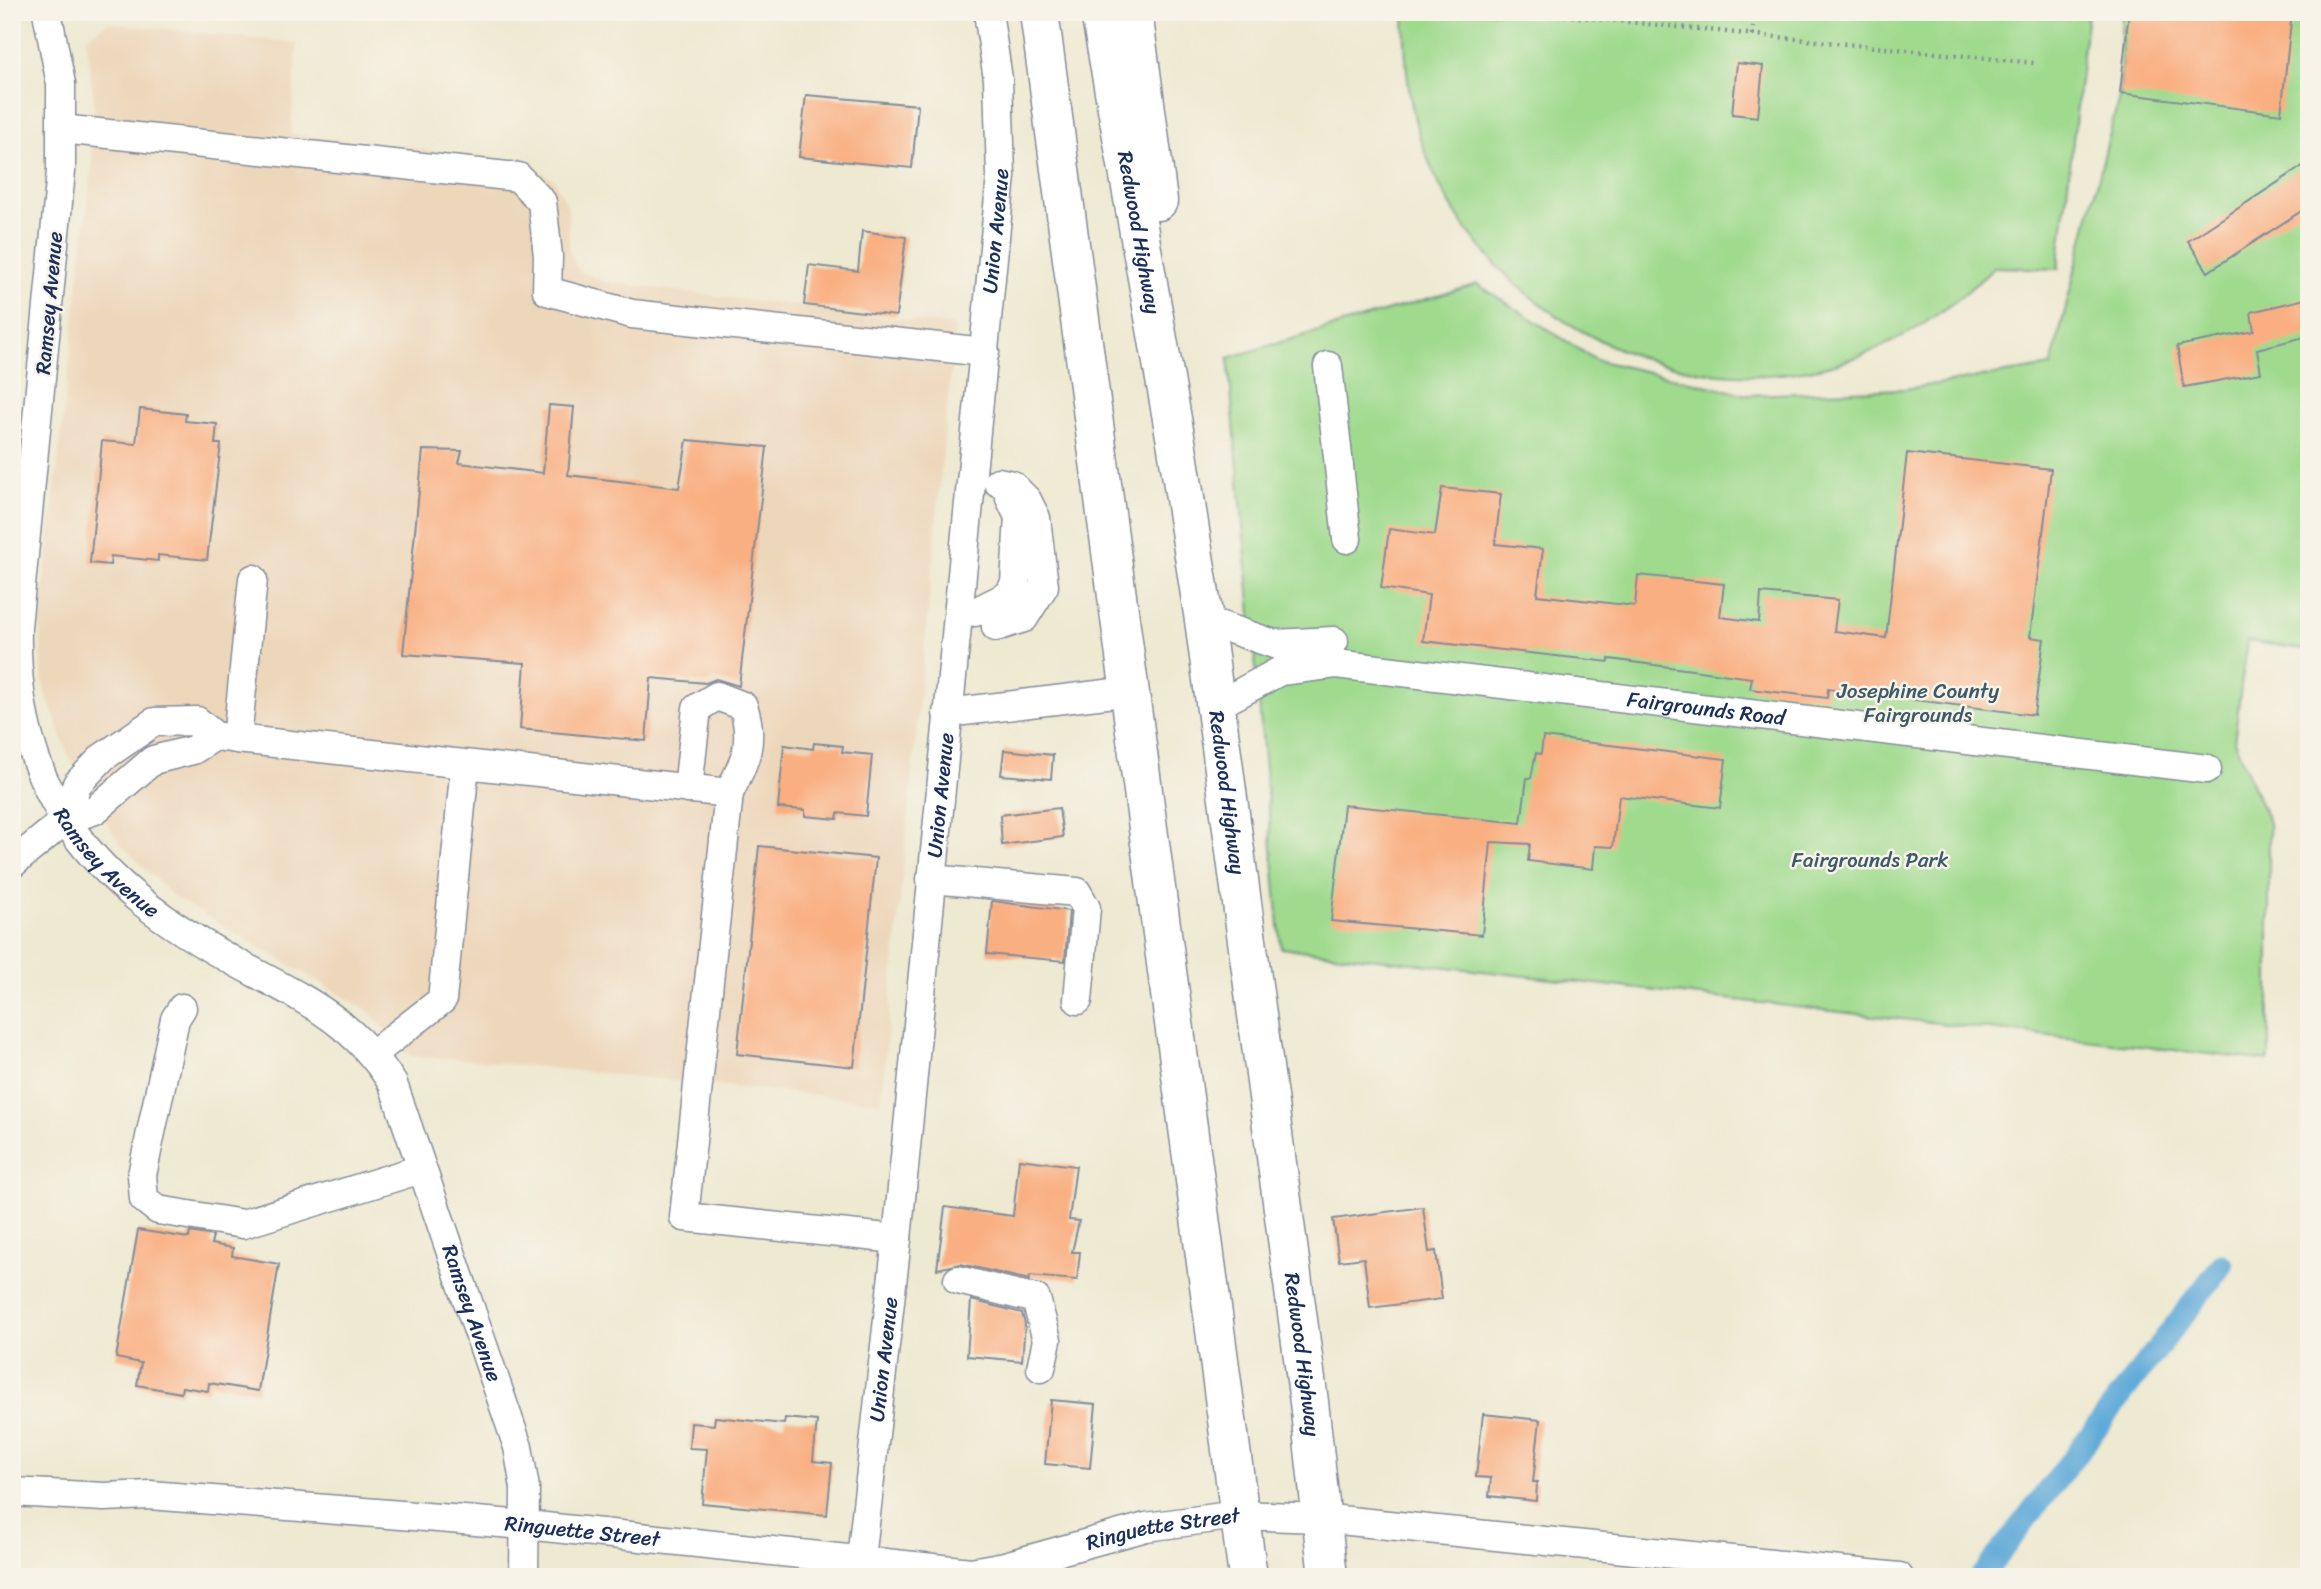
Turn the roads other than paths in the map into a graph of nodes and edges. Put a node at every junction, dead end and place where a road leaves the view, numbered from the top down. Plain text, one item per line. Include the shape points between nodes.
1 (47, 12) edge
2 (988, 12) edge
3 (1039, 12) edge
4 (1100, 12) edge
5 (1133, 12) edge
6 (61, 129) junction
7 (985, 352) junction
8 (1328, 366) dead end
9 (1177, 447) junction
10 (1347, 539) dead end
11 (253, 579) dead end
12 (1204, 620) junction
13 (1335, 652) junction
14 (1131, 691) junction
15 (1216, 706) junction
16 (947, 713) junction
17 (226, 738) junction
18 (465, 765) junction
19 (2207, 769) dead end
20 (688, 789) junction
21 (729, 793) junction
22 (65, 820) junction
23 (12, 864) edge
24 (932, 879) junction
25 (1078, 1000) dead end
26 (182, 1008) dead end
27 (374, 1053) junction
28 (421, 1168) junction
29 (897, 1238) junction
30 (958, 1280) dead end
31 (1041, 1368) dead end
32 (12, 1492) edge
33 (1238, 1516) junction
34 (1320, 1517) junction
35 (526, 1525) junction
36 (860, 1570) edge
37 (524, 1577) edge
38 (1248, 1577) edge
39 (1328, 1577) edge
40 (1899, 1577) edge

1 - 6 street, Ramsey Avenue via 61,84
2 - 7 street, Union Avenue via 998,79 1001,176
3 - 14 highway
4 - 9 highway, Redwood Highway
5 - 9 highway via 1175,335
6 - 7 street via 518,177 542,202 547,291 632,314
6 - 22 street, Ramsey Avenue via 17,659 31,750
7 - 16 street, Union Avenue
8 - 10 street
9 - 12 highway, Redwood Highway
11 - 17 street
12 - 13 street via 1274,644
12 - 15 highway, Redwood Highway
13 - 15 street, Fairgrounds Road via 1280,671
13 - 19 street, Fairgrounds Road
14 - 16 street
14 - 33 highway
15 - 34 highway, Redwood Highway via 1309,1402
16 - 24 street, Union Avenue
17 - 18 street
17 - 22 street via 197,721 154,722 103,757 77,784
18 - 20 street
18 - 27 street via 442,1000
20 - 21 street
20 - 21 street via 696,708 717,696 743,706 750,728 743,766
21 - 29 street via 684,1217
22 - 23 street
22 - 27 street, Ramsey Avenue via 104,869 147,909 327,1012
24 - 25 street via 1077,892 1086,908
24 - 29 street, Union Avenue
26 - 28 street via 175,1019 142,1175 144,1199 158,1210 243,1224
27 - 28 street, Ramsey Avenue via 393,1084
28 - 35 street, Ramsey Avenue via 518,1447
29 - 36 street, Union Avenue
30 - 31 street via 1036,1299 1047,1340
32 - 35 street, Ringuette Street via 150,1495
33 - 34 street, Ringuette Street
33 - 36 street, Ringuette Street via 1135,1530 971,1572
33 - 38 highway
34 - 39 highway, Redwood Highway
34 - 40 street, Ringuette Street
35 - 36 street, Ringuette Street
35 - 37 street, Ramsey Avenue

